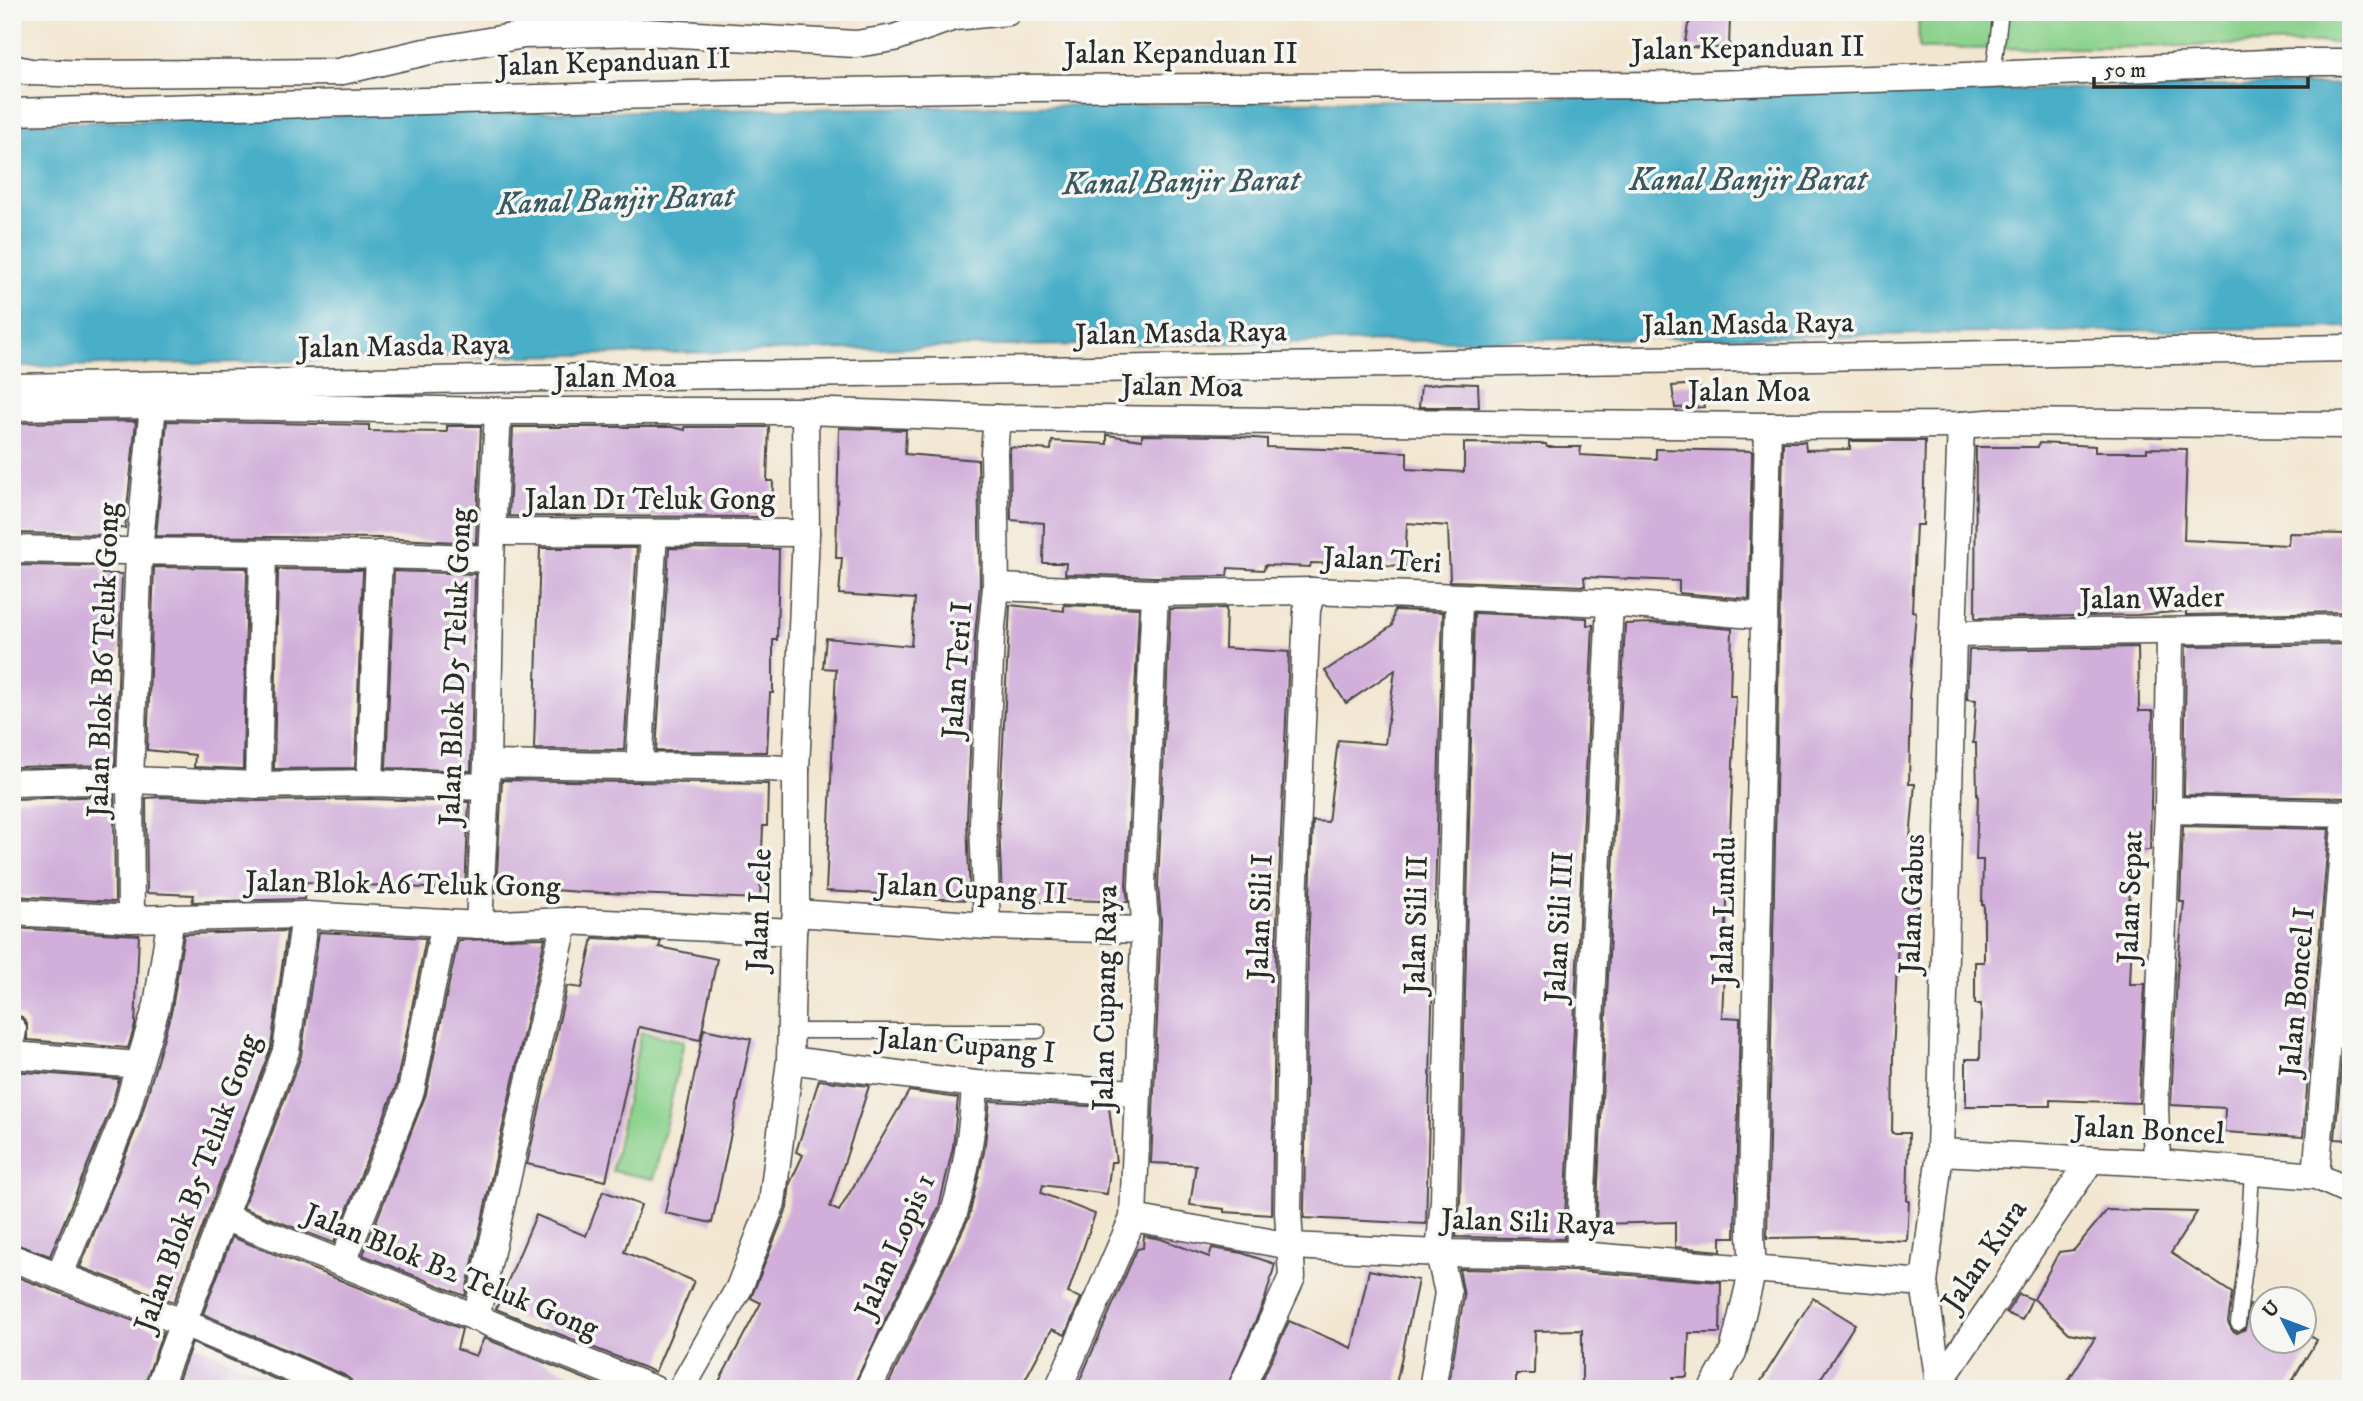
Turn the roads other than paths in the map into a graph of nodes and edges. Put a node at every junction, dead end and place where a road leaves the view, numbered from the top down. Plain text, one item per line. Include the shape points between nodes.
1 (1008, 12) edge
2 (2001, 12) edge
3 (2351, 62) edge
4 (12, 68) edge
5 (1993, 75) junction
6 (12, 112) edge
7 (2351, 348) edge
8 (12, 387) edge
9 (153, 405) junction
10 (12, 407) edge
11 (498, 411) junction
12 (805, 411) junction
13 (996, 418) junction
14 (1961, 425) junction
15 (2351, 425) edge
16 (1768, 426) junction
17 (493, 532) junction
18 (654, 533) junction
19 (806, 533) junction
20 (12, 549) edge
21 (139, 552) junction
22 (263, 554) junction
23 (379, 554) junction
24 (491, 559) junction
25 (996, 587) junction
26 (1312, 591) junction
27 (1155, 593) junction
28 (1459, 598) junction
29 (1610, 603) junction
30 (1764, 616) junction
31 (2351, 628) edge
32 (2170, 633) junction
33 (1953, 634) junction
34 (639, 766) junction
35 (796, 770) junction
36 (486, 775) junction
37 (130, 780) junction
38 (12, 783) edge
39 (370, 783) junction
40 (258, 785) junction
41 (2168, 810) junction
42 (2348, 814) edge
43 (12, 912) edge
44 (305, 915) junction
45 (171, 917) junction
46 (131, 919) junction
47 (565, 921) junction
48 (794, 922) junction
49 (445, 923) junction
50 (479, 925) junction
51 (987, 926) junction
52 (1144, 930) junction
53 (790, 1031) junction
54 (1038, 1031) dead end
55 (13, 1040) edge
56 (790, 1060) junction
57 (139, 1065) junction
58 (975, 1084) junction
59 (1137, 1093) junction
60 (1940, 1152) junction
61 (2091, 1160) junction
62 (2157, 1163) junction
63 (2252, 1170) junction
64 (2316, 1175) junction
65 (2351, 1192) edge
66 (223, 1217) junction
67 (1133, 1218) junction
68 (1291, 1246) junction
69 (1438, 1253) junction
70 (1578, 1255) junction
71 (12, 1258) edge
72 (343, 1262) junction
73 (1753, 1269) junction
74 (60, 1274) junction
75 (1924, 1283) junction
76 (476, 1318) junction
77 (182, 1322) junction
78 (2238, 1323) dead end
79 (1937, 1386) edge
80 (158, 1389) edge
81 (338, 1389) edge
82 (654, 1389) edge
83 (681, 1389) edge
84 (868, 1389) edge
85 (1058, 1389) edge
86 (1241, 1389) edge
87 (1432, 1389) edge
88 (1712, 1389) edge

1 - 4 street, Jalan Kepanduan II via 954,17 894,38 856,44 645,32 524,35 338,72 89,74
2 - 5 lane
3 - 5 street, Jalan Kepanduan II
5 - 6 street, Jalan Kepanduan II via 1682,85 758,92
7 - 8 street, Jalan Masda Raya
9 - 10 street, Jalan Moa
9 - 11 street, Jalan Moa
9 - 21 street, Jalan Blok B6 Teluk Gong
11 - 12 street, Jalan Moa
11 - 17 street, Jalan Blok D5 Teluk Gong
12 - 13 street, Jalan Moa
12 - 19 street, Jalan Lele
13 - 16 street, Jalan Moa
13 - 25 street, Jalan Teri I
14 - 15 street, Jalan Moa
14 - 16 street, Jalan Moa
14 - 33 street, Jalan Gabus
16 - 30 street, Jalan Lundu
17 - 18 street, Jalan D1 Teluk Gong
17 - 24 street, Jalan Blok D5 Teluk Gong
18 - 19 street, Jalan D1 Teluk Gong
18 - 34 street
19 - 35 street, Jalan Lele
20 - 21 street
21 - 22 street
21 - 37 street, Jalan Blok B6 Teluk Gong
22 - 23 street
22 - 40 street
23 - 24 street
23 - 39 street
24 - 36 street, Jalan Blok D5 Teluk Gong
25 - 27 street, Jalan Teri
25 - 51 street, Jalan Teri I via 983,822
26 - 27 street, Jalan Teri
26 - 28 street, Jalan Teri
26 - 68 street, Jalan Sili I via 1307,610 1292,947
27 - 52 street, Jalan Cupang Raya
28 - 29 street, Jalan Teri
28 - 69 street, Jalan Sili II via 1444,1201
29 - 30 street, Jalan Teri
29 - 70 street, Jalan Sili III
30 - 73 street, Jalan Lundu
31 - 32 street, Jalan Wader
32 - 33 street, Jalan Wader
32 - 41 street, Jalan Sepat
33 - 60 street, Jalan Gabus
34 - 35 street
34 - 36 street
35 - 48 street, Jalan Lele
36 - 39 street
36 - 50 street, Jalan Blok D5 Teluk Gong
37 - 38 street
37 - 40 street
37 - 46 street, Jalan Blok B6 Teluk Gong
39 - 40 street
41 - 42 street
41 - 62 street, Jalan Sepat via 2155,1105
42 - 64 street, Jalan Boncel I
43 - 46 street, Jalan Blok A6 Teluk Gong
44 - 45 street, Jalan Blok A6 Teluk Gong
44 - 49 street, Jalan Blok A6 Teluk Gong
44 - 66 street, Jalan Blok B5 Teluk Gong via 286,1051
45 - 46 street, Jalan Blok A6 Teluk Gong
45 - 57 street via 158,1006
47 - 48 street, Jalan Blok A6 Teluk Gong
47 - 50 street, Jalan Blok A6 Teluk Gong
47 - 76 street
48 - 51 street, Jalan Cupang II
48 - 53 street, Jalan Lele
49 - 50 street, Jalan Blok A6 Teluk Gong
49 - 72 street via 411,1091
51 - 52 street, Jalan Cupang II
52 - 59 street, Jalan Cupang Raya
53 - 54 lane
53 - 56 street, Jalan Lele
55 - 57 street
56 - 58 street, Jalan Cupang I
56 - 83 street, Jalan Lele via 772,1203 739,1288
57 - 74 street via 125,1113
58 - 59 street, Jalan Cupang I
58 - 84 street, Jalan Lopis 1 via 954,1213
59 - 67 street, Jalan Cupang Raya
60 - 61 street, Jalan Boncel
60 - 75 street, Jalan Gabus
61 - 62 street, Jalan Boncel
61 - 79 street, Jalan Kura
62 - 63 street, Jalan Boncel
63 - 64 street, Jalan Boncel
63 - 78 lane
64 - 65 street, Jalan Boncel
66 - 72 street, Jalan Blok B2 Teluk Gong
66 - 77 street, Jalan Blok B5 Teluk Gong
67 - 68 street, Jalan Sili Raya
67 - 85 street, Jalan Cupang Raya
68 - 69 street, Jalan Sili Raya
68 - 86 street, Jalan Sili I via 1292,1276
69 - 70 street, Jalan Sili Raya
69 - 87 street via 1448,1293
70 - 73 street, Jalan Sili Raya
71 - 74 street
72 - 76 street, Jalan Blok B2 Teluk Gong
73 - 75 street, Jalan Sili Raya
73 - 88 street, Jalan Lundu via 1733,1352
74 - 77 street
75 - 79 street, Jalan Gabus
76 - 82 street, Jalan Blok B2 Teluk Gong
77 - 80 street, Jalan Blok B5 Teluk Gong
77 - 81 street

